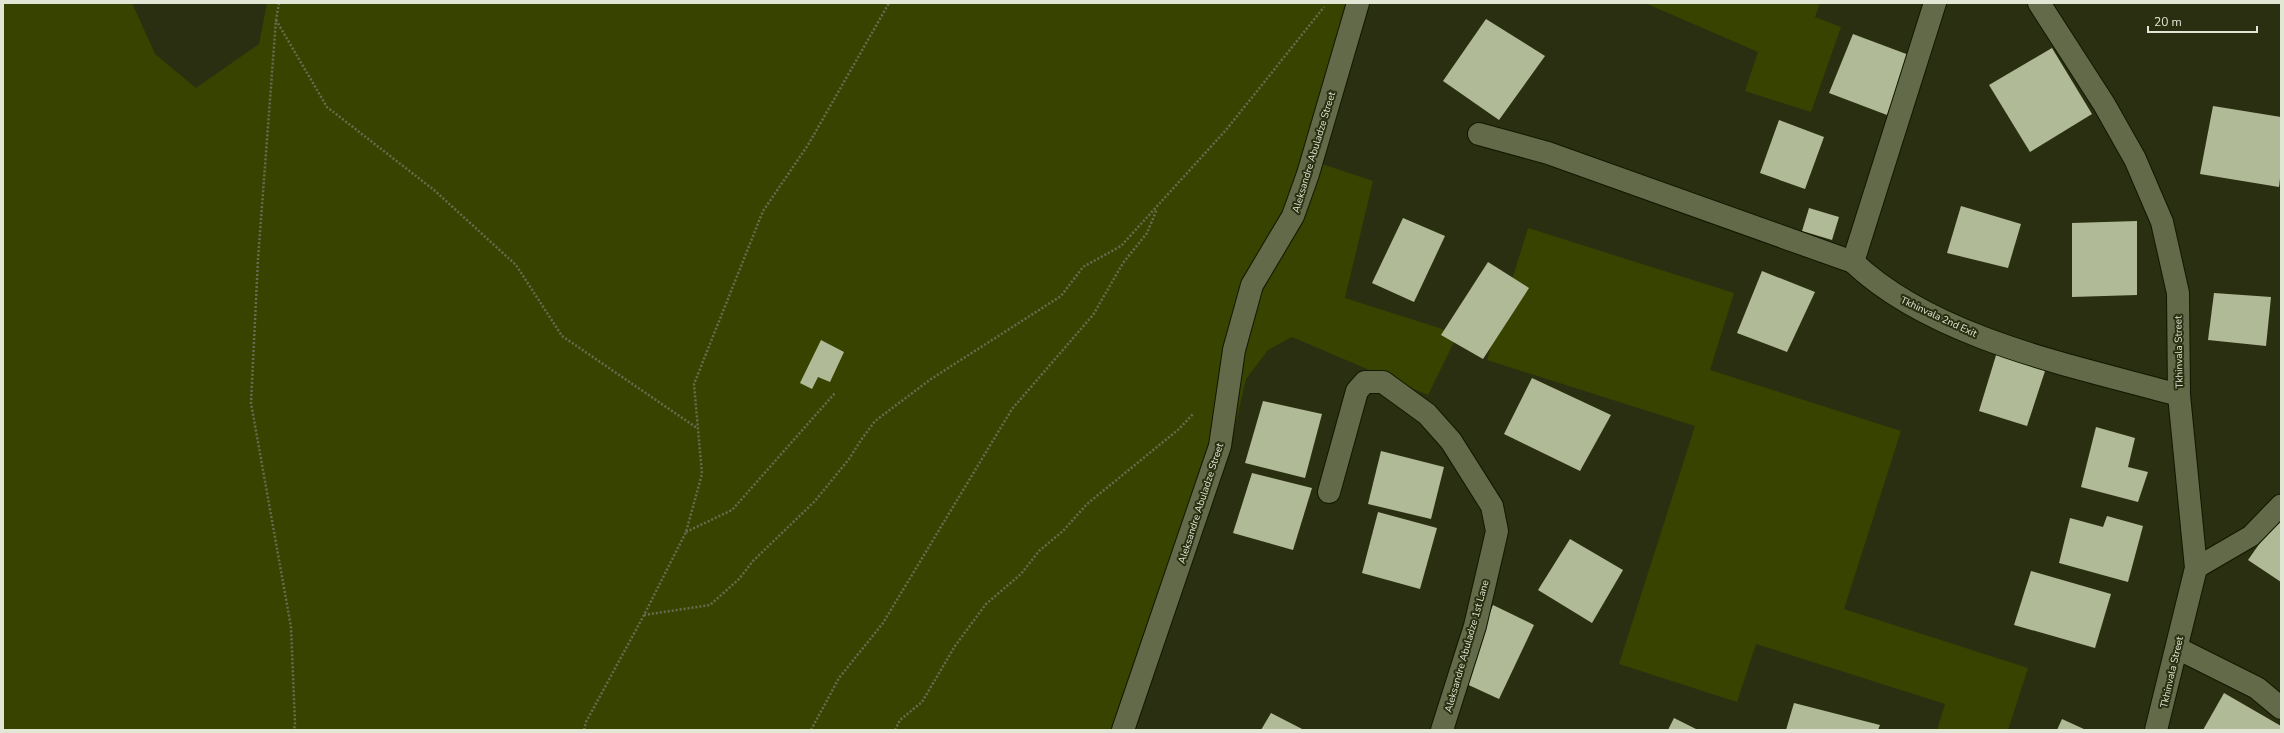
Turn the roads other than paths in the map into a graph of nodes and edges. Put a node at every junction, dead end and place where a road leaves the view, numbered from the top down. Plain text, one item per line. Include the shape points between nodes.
1 (1358, 3) edge
2 (1935, 3) edge
3 (2039, 3) edge
4 (1479, 134) dead end
5 (1853, 262) junction
6 (2179, 395) junction
7 (1329, 492) dead end
8 (2281, 505) edge
9 (2196, 568) junction
10 (2177, 648) junction
11 (2281, 708) edge
12 (1123, 730) edge
13 (1442, 730) edge
14 (2156, 730) edge

1 - 12 street, Aleksandre Abuladze Street via 1308,174 1293,216 1252,285 1234,350 1220,446
2 - 5 street
3 - 6 street, Tkhinvala Street via 2128,145 2162,222 2178,293
4 - 5 street via 1548,153
5 - 6 street, Tkhinvala 2nd Exit via 1873,281 1910,304 1978,335 2049,359
6 - 9 street, Tkhinvala Street
7 - 13 street, Aleksandre Abuladze 1st Lane via 1357,391 1365,382 1383,382 1427,414 1451,441 1492,506 1497,530 1492,553 1474,626
8 - 9 lane via 2251,536
9 - 10 street, Tkhinvala Street
10 - 11 street via 2257,688
10 - 14 street, Tkhinvala Street

